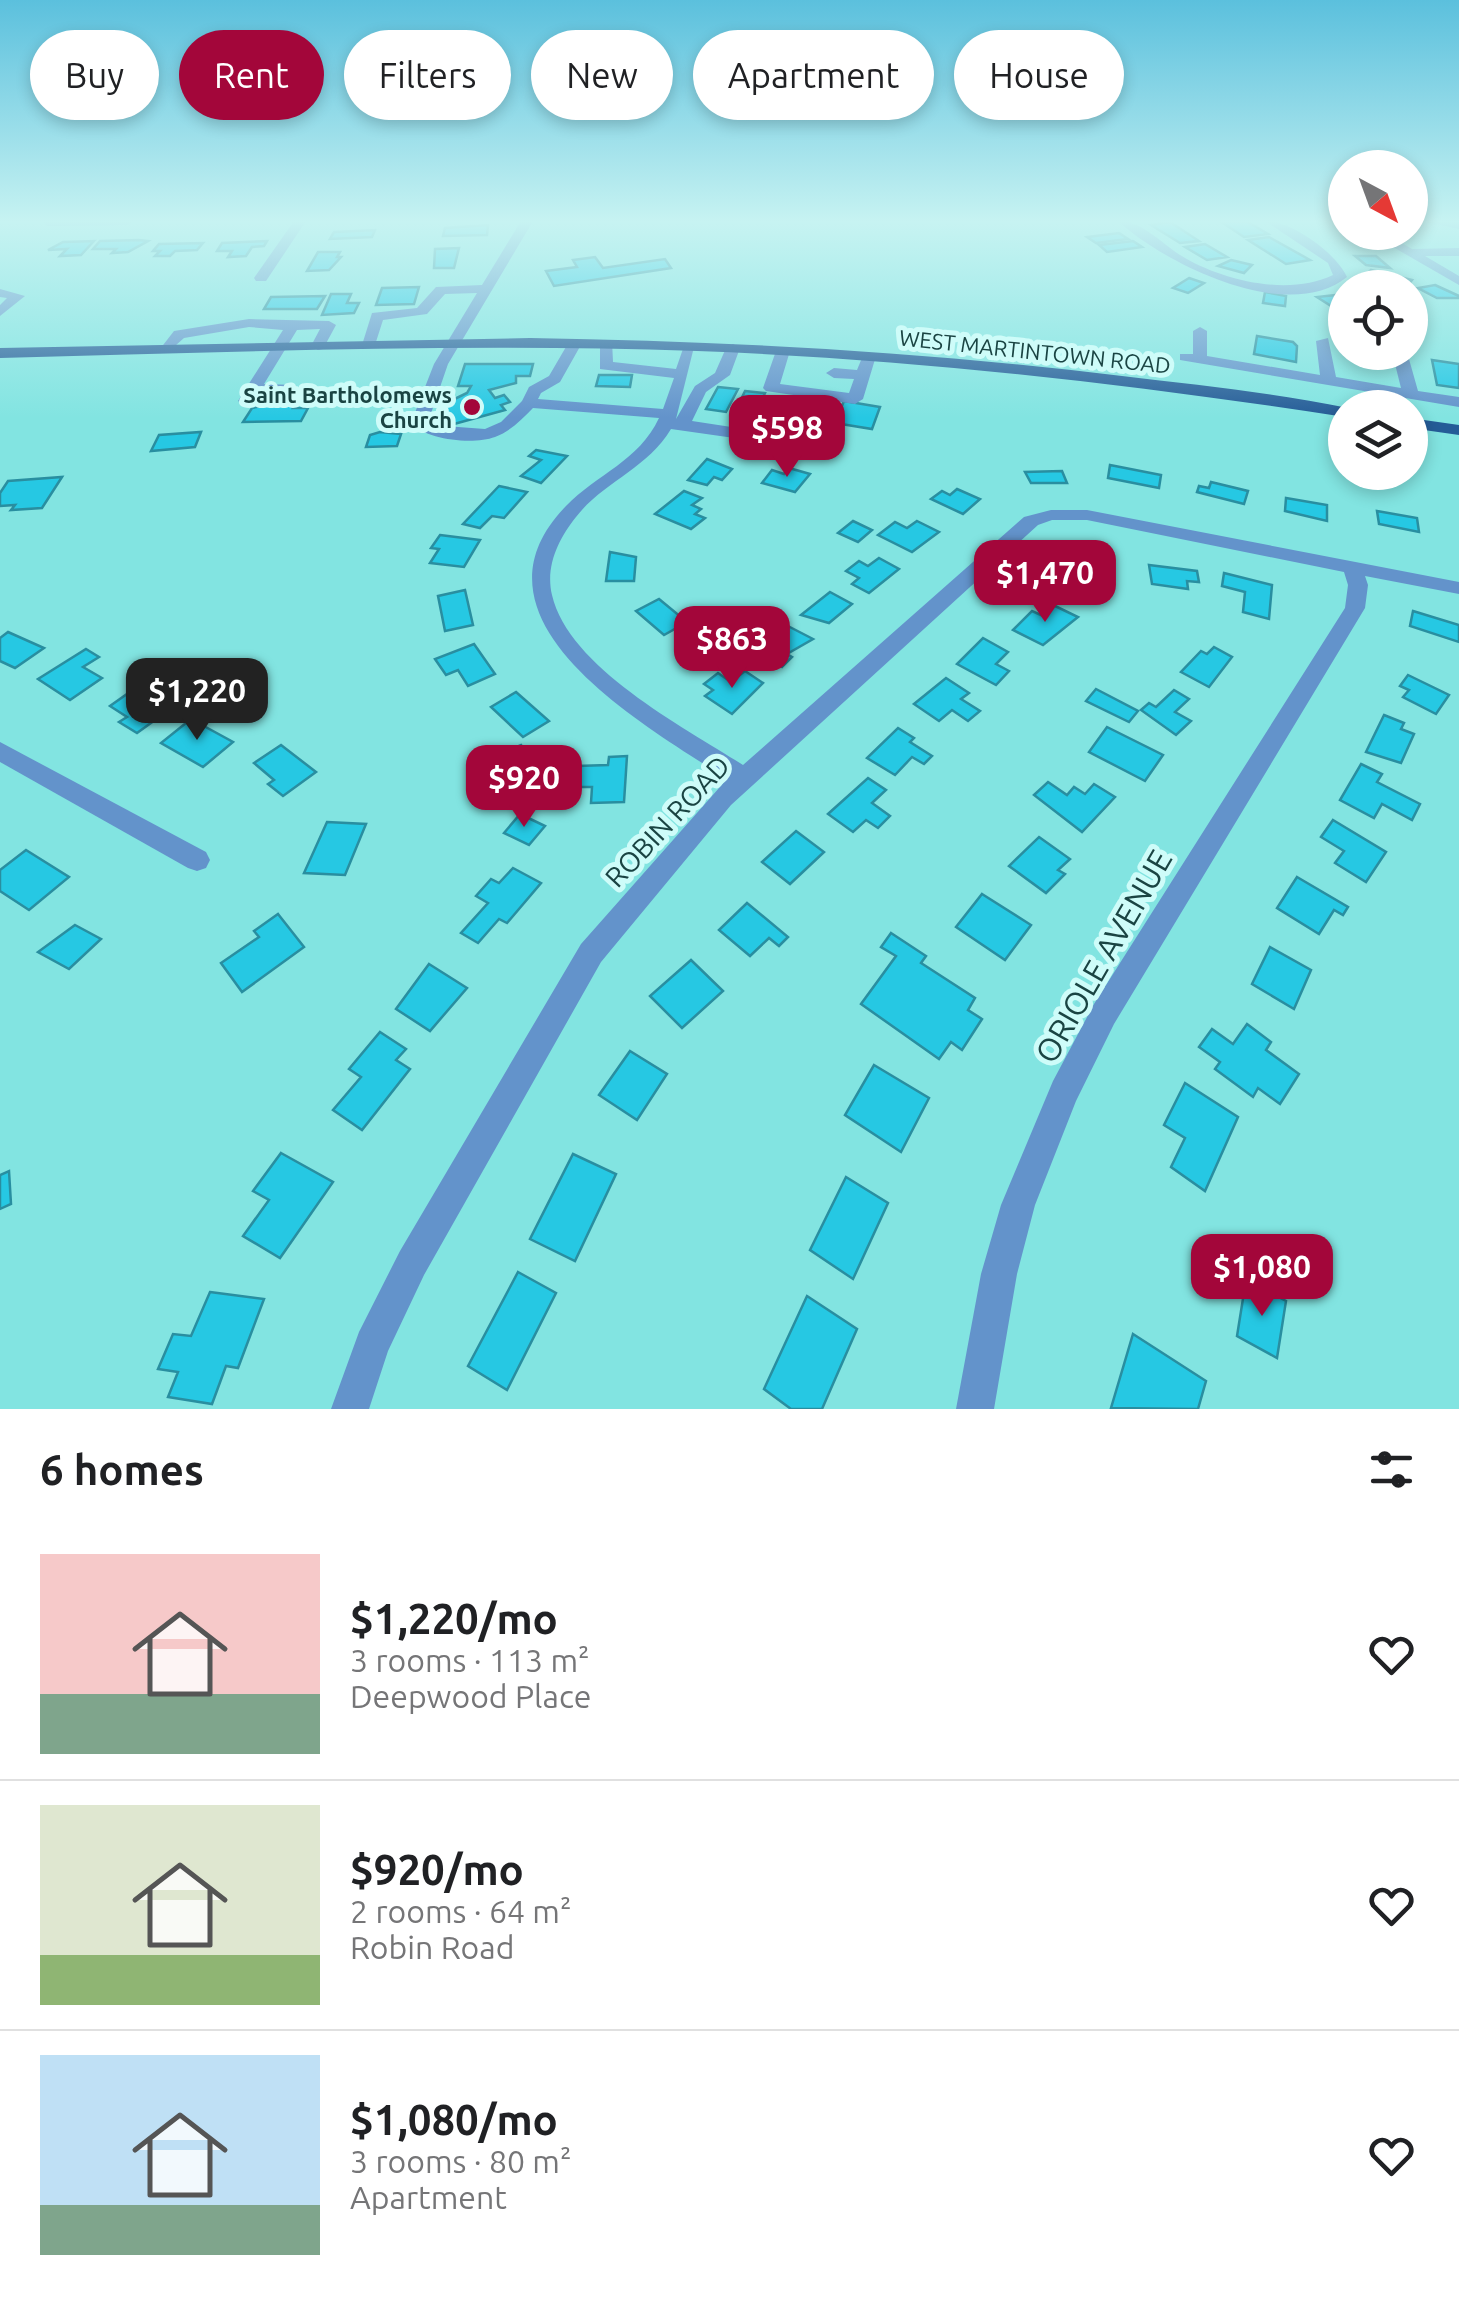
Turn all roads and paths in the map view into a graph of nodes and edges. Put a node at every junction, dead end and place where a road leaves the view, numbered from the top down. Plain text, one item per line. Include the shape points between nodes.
1 (484, 289) joint
2 (0, 294) edge
3 (0, 312) edge
4 (292, 326) junction
5 (1200, 330) dead end
6 (1322, 341) dead end
7 (575, 343) junction
8 (454, 344) junction
9 (607, 344) junction
10 (368, 345) junction
11 (279, 346) junction
12 (318, 346) junction
13 (690, 346) junction
14 (733, 348) junction
15 (167, 349) junction
16 (782, 351) junction
17 (0, 353) edge
18 (869, 356) junction
19 (834, 373) dead end
20 (681, 374) junction
21 (863, 375) junction
22 (1329, 380) junction
23 (291, 388) dead end
24 (1368, 388) joint
25 (1382, 390) edge
26 (1428, 397) edge
27 (1459, 402) edge
28 (529, 403) junction
29 (1328, 410) edge
30 (671, 421) junction
31 (1428, 425) edge
32 (1459, 430) edge
33 (824, 446) dead end
34 (1352, 569) junction
35 (1459, 588) edge
36 (0, 751) edge
37 (746, 778) junction
38 (197, 860) dead end
39 (350, 1409) edge
40 (974, 1409) edge

1 - 8 street
1 - 10 street via 441,290 424,312 377,316
2 - 3 street via 18,296
4 - 11 street
4 - 12 street via 328,325
4 - 15 street via 250,323 179,334
5 - 22 street via 1192,359
6 - 22 street
7 - 8 main road, WEST MARTINTOWN ROAD
7 - 9 main road, WEST MARTINTOWN ROAD
7 - 28 street via 554,379 534,390
8 - 10 main road, WEST MARTINTOWN ROAD
8 - 28 street via 419,423 426,429 488,434
9 - 13 main road, WEST MARTINTOWN ROAD
9 - 20 street via 605,366
10 - 12 main road, WEST MARTINTOWN ROAD
11 - 12 main road, WEST MARTINTOWN ROAD
11 - 15 main road, WEST MARTINTOWN ROAD
11 - 23 street via 250,395
13 - 14 main road, WEST MARTINTOWN ROAD
13 - 20 street
14 - 16 main road, WEST MARTINTOWN ROAD
14 - 30 street via 722,375
15 - 17 main road, WEST MARTINTOWN ROAD
16 - 18 main road, WEST MARTINTOWN ROAD
16 - 21 street via 771,388 855,399
18 - 21 street
18 - 29 main road, WEST MARTINTOWN ROAD
19 - 21 street
20 - 30 street
22 - 24 street
24 - 25 street
26 - 27 street
28 - 30 street
30 - 33 street
30 - 37 street via 551,537 540,576 544,610 580,662
31 - 32 main road
34 - 35 street, ROBIN ROAD
34 - 37 street, ROBIN ROAD via 1087,515 1040,517 1000,545
34 - 40 street, ORIOLE AVENUE via 1355,608 1104,1014 1039,1144 1000,1274
36 - 38 street
37 - 39 street, ROBIN ROAD via 591,952 412,1264

